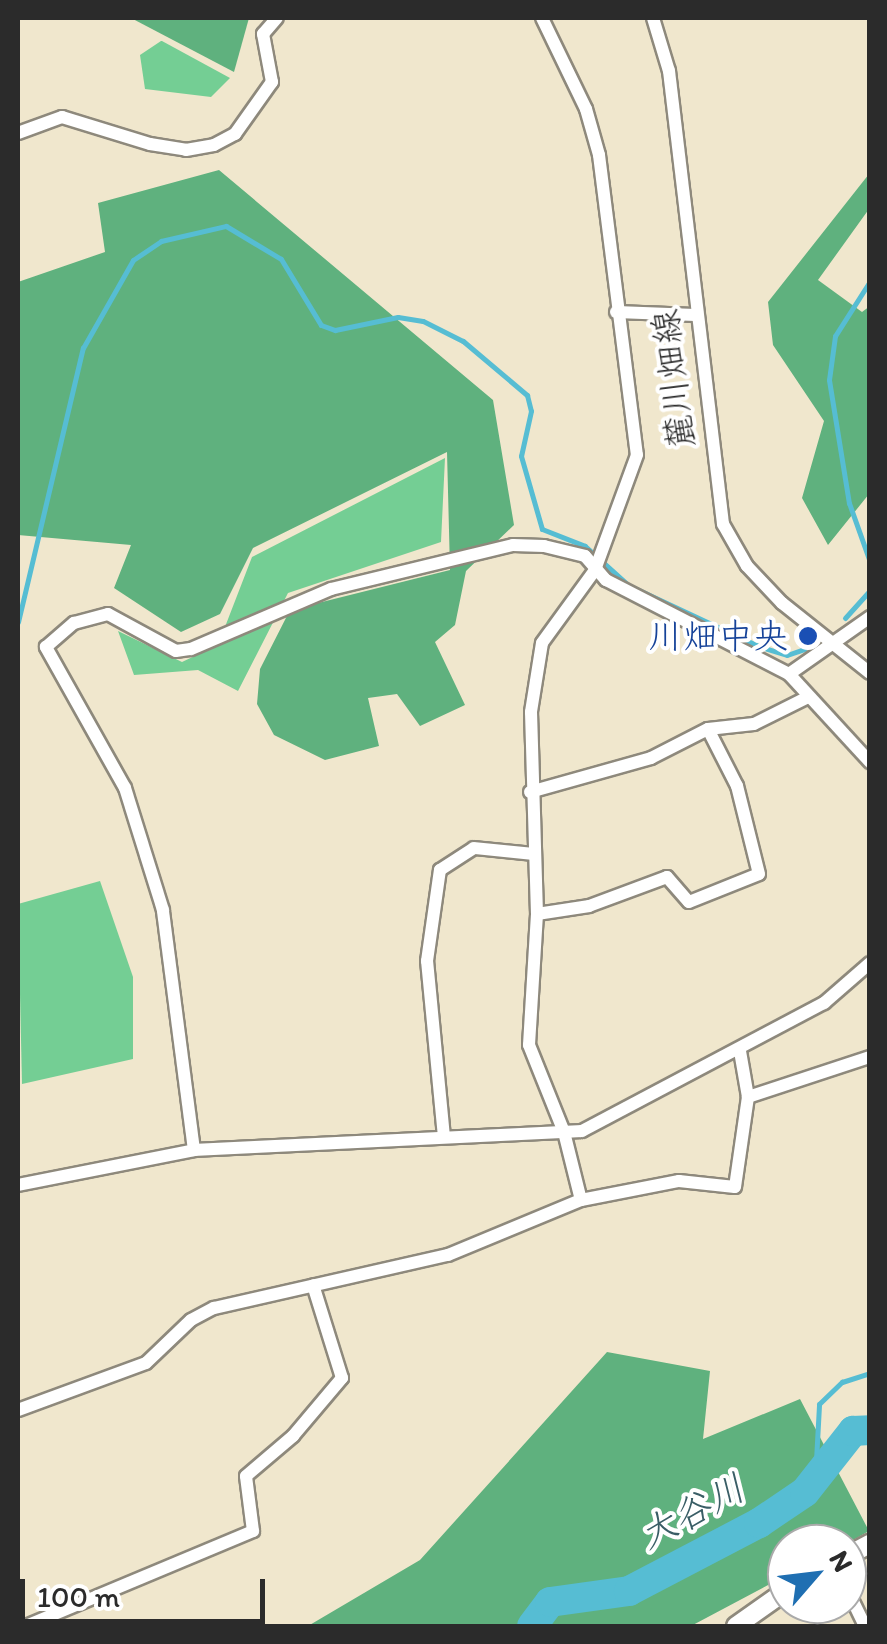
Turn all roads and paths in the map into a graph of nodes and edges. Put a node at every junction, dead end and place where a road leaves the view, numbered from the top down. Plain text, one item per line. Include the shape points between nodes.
1 (277, 18) edge
2 (539, 18) edge
3 (652, 18) edge
4 (18, 134) edge
5 (616, 312) junction
6 (696, 315) junction
7 (595, 570) junction
8 (870, 616) edge
9 (827, 644) junction
10 (870, 673) edge
11 (789, 674) junction
12 (806, 698) junction
13 (708, 729) junction
14 (870, 762) edge
15 (530, 792) junction
16 (534, 854) junction
17 (537, 914) junction
18 (870, 963) edge
19 (740, 1052) junction
20 (870, 1057) edge
21 (748, 1097) junction
22 (564, 1132) junction
23 (444, 1137) junction
24 (194, 1150) junction
25 (18, 1186) edge
26 (580, 1200) junction
27 (312, 1285) junction
28 (18, 1410) edge
29 (767, 1604) edge
30 (26, 1626) edge
31 (736, 1626) edge

1 - 4 street via 263,34 272,82 235,134 214,145 186,150 150,144 62,117
2 - 5 street via 586,109 598,155
3 - 6 street, 麓川畑線 via 669,71
5 - 6 street
5 - 7 street via 637,455
6 - 9 street, 麓川畑線 via 723,524 747,566
7 - 11 street
7 - 15 street via 542,643 531,712
7 - 24 street via 585,556 513,545 331,589 192,649 176,651 108,614 74,622 46,647 125,788 163,910
8 - 9 street via 847,638
9 - 10 street, 麓川畑線
9 - 11 street
11 - 12 street
12 - 13 street via 754,724
12 - 14 street
13 - 15 street via 651,758
13 - 17 street via 752,829 759,874 689,902 667,877 589,906
15 - 16 street
16 - 17 street
16 - 23 street via 474,848 440,870 428,962
17 - 22 street via 529,1045
18 - 19 street via 824,1003
19 - 21 street
19 - 22 street via 624,1114
20 - 21 street
21 - 26 street via 736,1188 718,1180 679,1180
22 - 23 street
22 - 26 street
23 - 24 street
24 - 25 street
26 - 27 street via 477,1246
27 - 28 street via 201,1313 146,1363
27 - 30 street via 342,1378 293,1436 246,1476 253,1531
29 - 31 street

